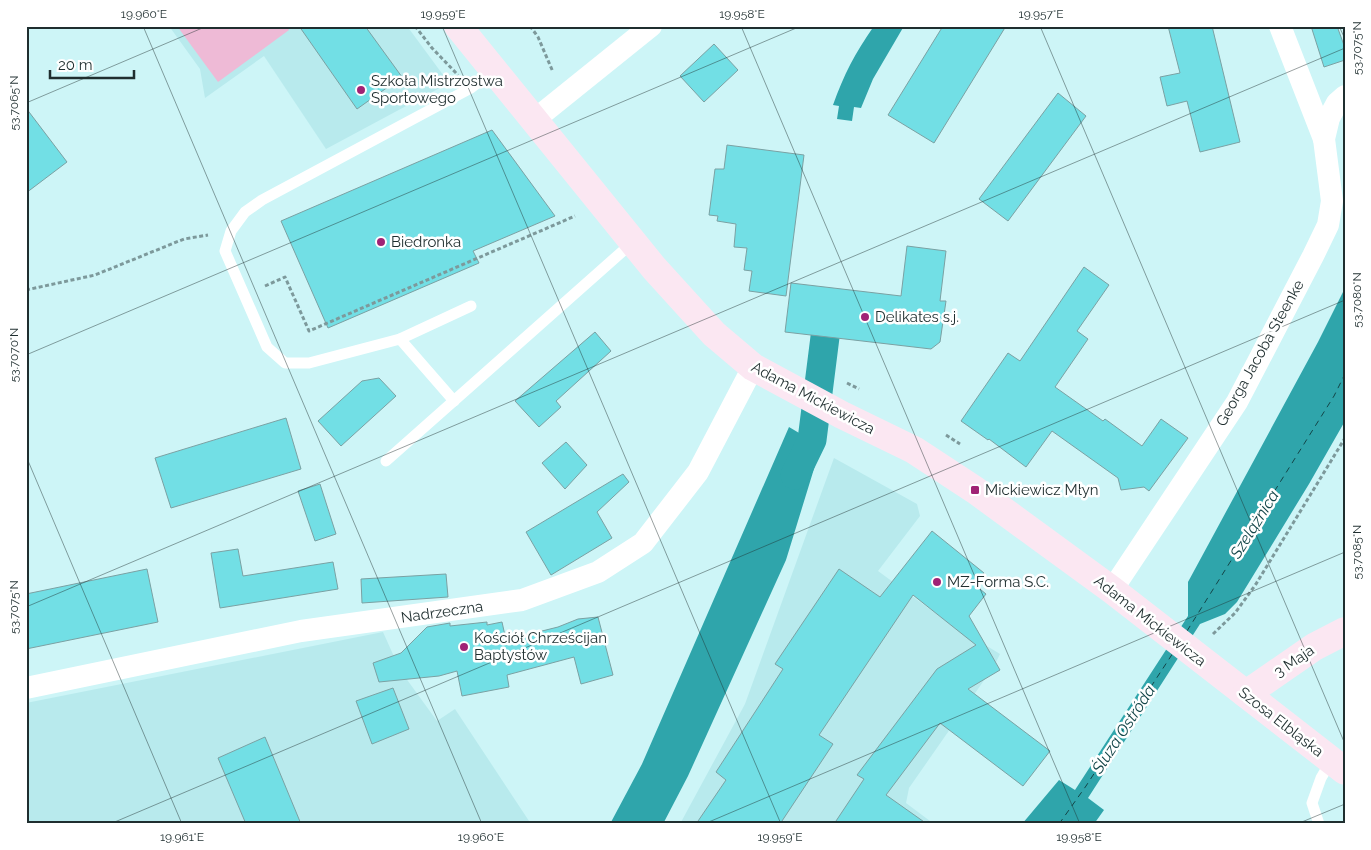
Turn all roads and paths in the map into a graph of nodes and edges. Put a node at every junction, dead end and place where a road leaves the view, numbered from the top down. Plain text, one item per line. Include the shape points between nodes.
1 (458, 26) edge
2 (530, 26) edge
3 (651, 26) edge
4 (1280, 26) edge
5 (493, 72) junction
6 (555, 78) dead end
7 (1345, 96) edge
8 (533, 121) junction
9 (1324, 139) junction
10 (580, 214) dead end
11 (231, 232) junction
12 (632, 242) junction
13 (264, 286) dead end
14 (26, 290) edge
15 (471, 306) dead end
16 (400, 339) junction
17 (753, 367) junction
18 (454, 401) junction
19 (1345, 438) edge
20 (386, 461) dead end
21 (1120, 597) junction
22 (1345, 631) edge
23 (1207, 639) dead end
24 (1218, 672) joint
25 (26, 688) edge
26 (1246, 694) junction
27 (1338, 766) edge
28 (1320, 824) edge

1 - 5 main road, Adama Mickiewicza
2 - 6 path
3 - 8 street
4 - 9 street
5 - 8 main road, Adama Mickiewicza
5 - 11 lane via 471,88 262,200 245,212
7 - 9 street, Georga Jacoba Steenke via 1329,118
8 - 12 main road, Adama Mickiewicza
9 - 21 street, Georga Jacoba Steenke via 1332,201 1328,225 1237,402
10 - 13 path via 309,331 285,277
11 - 14 path via 184,240 95,275
11 - 16 lane via 226,251 267,347 285,363 309,363
12 - 17 main road, Adama Mickiewicza via 714,334
12 - 18 lane
15 - 16 lane
16 - 18 lane
17 - 21 main road, Adama Mickiewicza via 914,450 975,490
17 - 25 street, Nadrzeczna via 698,472 643,544 598,572 522,600 301,631
18 - 20 lane
19 - 23 path via 1256,584 1235,613
21 - 24 main road, Adama Mickiewicza
22 - 26 main road, 3 Maja via 1314,647
24 - 26 main road, Szosa Elbląska
26 - 27 main road, Szosa Elbląska
27 - 28 lane via 1320,778 1312,802

